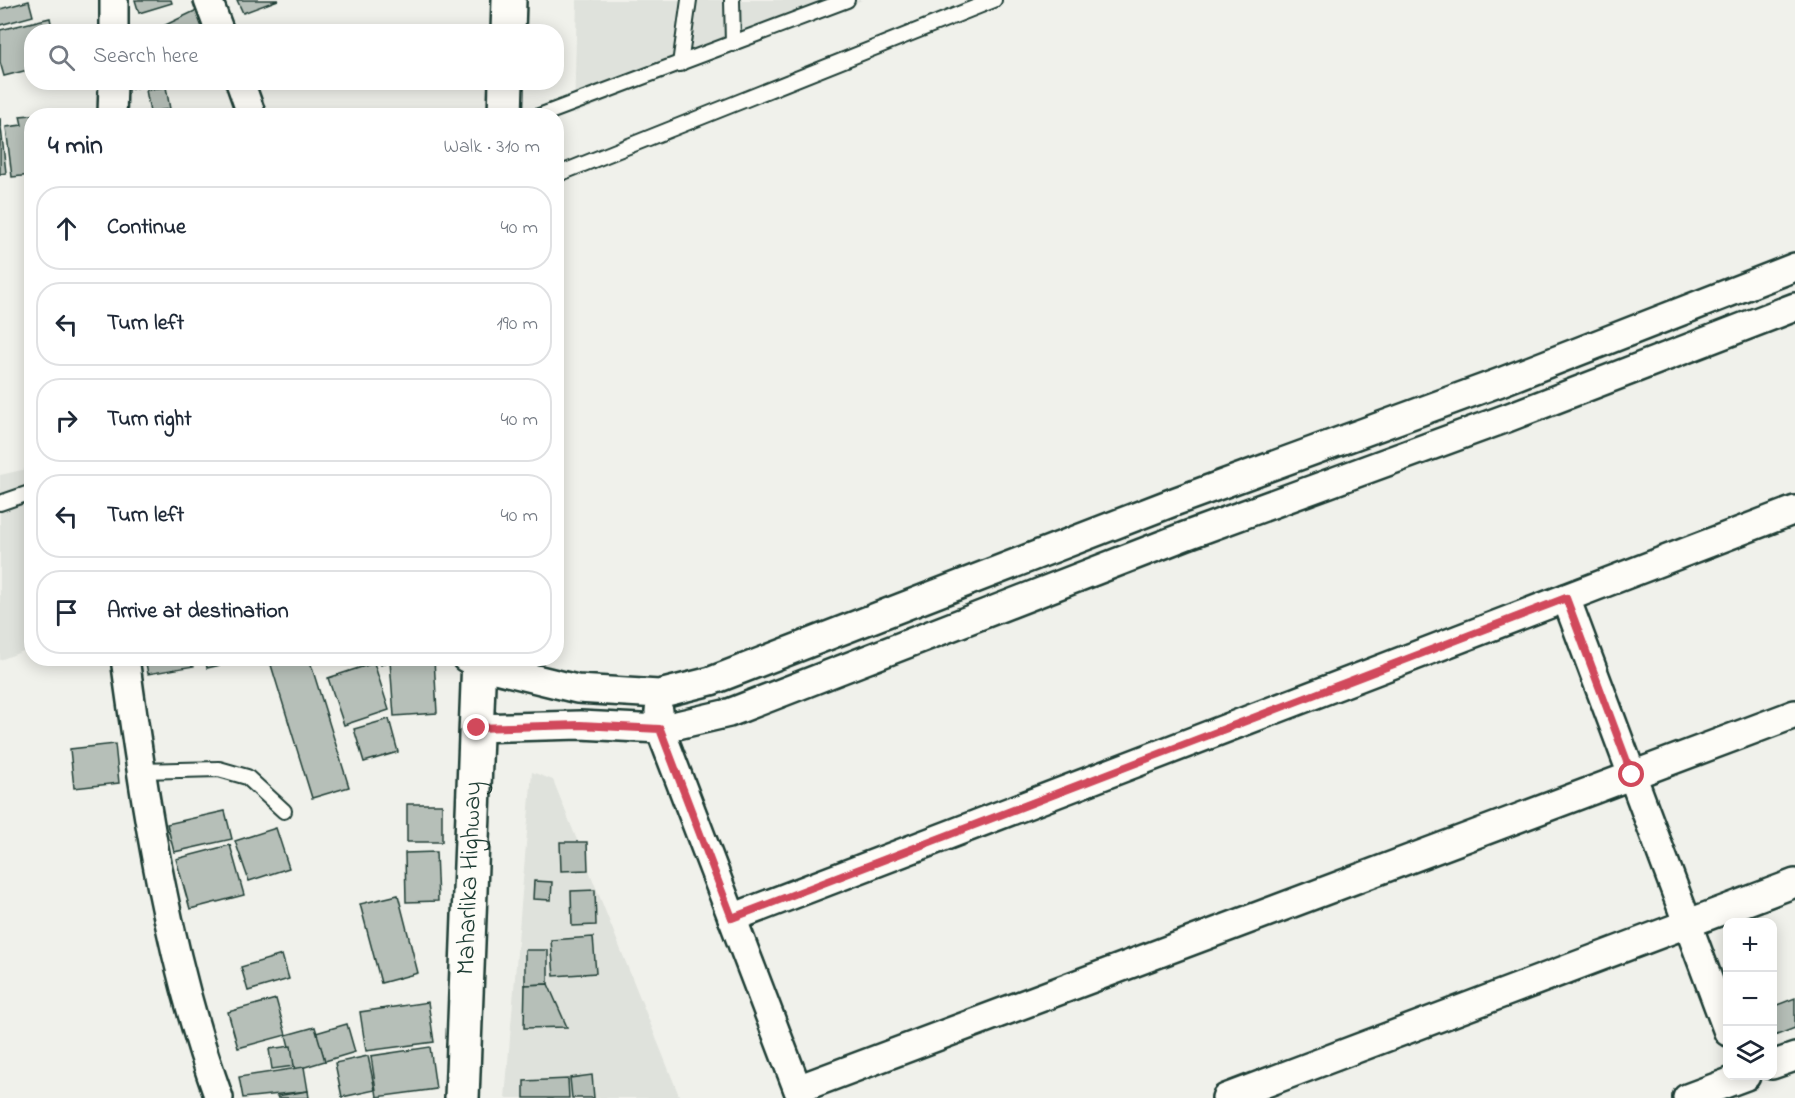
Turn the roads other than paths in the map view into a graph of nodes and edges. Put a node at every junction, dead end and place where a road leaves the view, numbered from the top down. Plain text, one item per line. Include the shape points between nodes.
1 (114, 0) edge
2 (208, 0) edge
3 (509, 0) edge
4 (689, 0) edge
5 (732, 0) edge
6 (847, 0) edge
7 (994, 0) edge
8 (114, 24) edge
9 (217, 24) edge
10 (508, 24) edge
11 (733, 44) junction
12 (680, 64) junction
13 (113, 90) edge
14 (243, 90) edge
15 (506, 90) edge
16 (112, 108) edge
17 (249, 108) edge
18 (504, 108) edge
19 (561, 108) edge
20 (564, 172) edge
21 (1795, 267) edge
22 (1795, 307) edge
23 (24, 495) edge
24 (0, 503) edge
25 (1795, 510) edge
26 (1566, 598) junction
27 (127, 666) edge
28 (475, 666) edge
29 (493, 666) edge
30 (659, 694) junction
31 (1795, 714) edge
32 (477, 728) junction
33 (660, 729) junction
34 (141, 771) junction
35 (1632, 775) junction
36 (284, 811) dead end
37 (1795, 883) edge
38 (732, 918) junction
39 (1687, 924) junction
40 (1726, 1026) edge
41 (1795, 1057) edge
42 (1777, 1064) edge
43 (1734, 1080) edge
44 (1745, 1080) edge
45 (799, 1093) edge
46 (219, 1098) edge
47 (462, 1098) edge
48 (1226, 1098) edge
49 (1687, 1098) edge
50 (1752, 1098) edge

1 - 8 street
2 - 9 street
3 - 10 highway
4 - 12 lane
5 - 11 lane
6 - 11 lane
7 - 20 lane
11 - 12 lane
12 - 19 lane
13 - 16 street
14 - 17 street
15 - 18 highway
21 - 30 street via 711,681
22 - 33 street via 1174,540 729,713
23 - 24 lane
25 - 26 street
26 - 35 street
26 - 38 street
27 - 34 street
28 - 32 highway, Maharlika Highway
29 - 30 street via 577,689
30 - 33 street
31 - 35 street
32 - 33 street via 580,725
32 - 47 highway, Maharlika Highway
33 - 38 street
34 - 36 lane via 228,771 247,777
34 - 46 street via 172,937 198,1040
35 - 39 street
35 - 45 street
37 - 39 street
38 - 45 street
39 - 40 street
39 - 48 street
41 - 42 street
43 - 49 street
44 - 50 street

